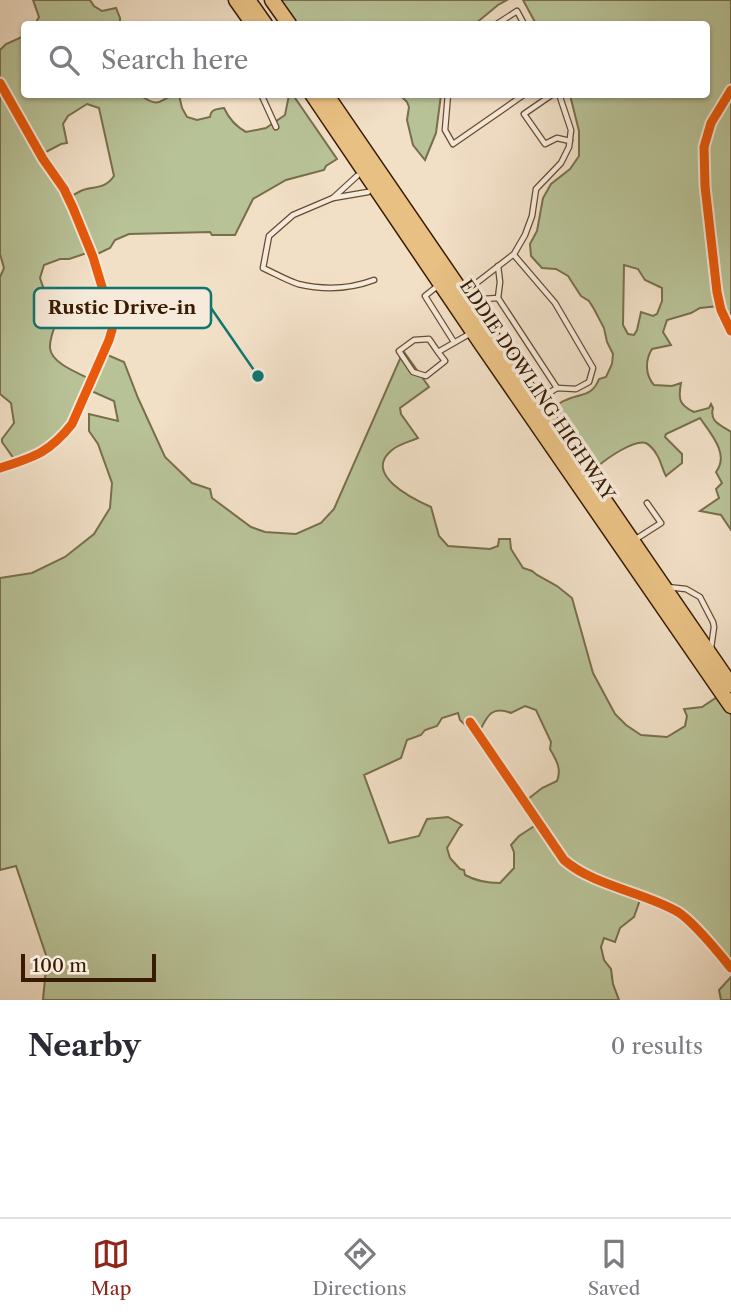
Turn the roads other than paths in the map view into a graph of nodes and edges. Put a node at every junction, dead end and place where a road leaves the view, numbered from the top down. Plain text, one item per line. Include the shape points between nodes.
1 (236, 0) edge
2 (248, 0) edge
3 (262, 0) edge
4 (272, 0) edge
5 (251, 21) edge
6 (263, 21) edge
7 (276, 21) edge
8 (287, 21) edge
9 (502, 21) edge
10 (522, 21) edge
11 (0, 83) edge
12 (731, 90) edge
13 (263, 98) edge
14 (303, 98) edge
15 (315, 98) edge
16 (330, 98) edge
17 (340, 98) edge
18 (448, 98) edge
19 (519, 98) edge
20 (547, 98) edge
21 (560, 98) edge
22 (276, 127) dead end
23 (570, 141) junction
24 (356, 176) junction
25 (368, 192) junction
26 (333, 198) junction
27 (514, 254) junction
28 (498, 267) junction
29 (374, 280) dead end
30 (435, 288) junction
31 (470, 288) junction
32 (498, 298) junction
33 (480, 302) junction
34 (731, 331) edge
35 (476, 337) junction
36 (454, 342) junction
37 (438, 352) junction
38 (557, 388) junction
39 (544, 396) junction
40 (0, 468) edge
41 (647, 503) dead end
42 (636, 539) junction
43 (648, 564) junction
44 (664, 587) junction
45 (709, 652) junction
46 (731, 685) edge
47 (731, 706) edge
48 (470, 722) dead end
49 (731, 968) edge

1 - 5 highway
2 - 6 highway
3 - 7 highway
4 - 8 highway
9 - 10 lane via 517,11
11 - 40 street via 73,208 112,320 109,340 72,424 43,452
12 - 34 street via 711,124 704,157 717,292
13 - 22 lane
14 - 24 highway
15 - 35 highway, EDDIE DOWLING HIGHWAY
16 - 43 highway, EDDIE DOWLING HIGHWAY
17 - 31 highway
18 - 19 lane via 445,130 453,144
20 - 23 lane via 524,114 545,144 557,138
21 - 23 lane
23 - 27 lane via 561,163 536,189 532,216
24 - 25 highway
24 - 26 lane
25 - 26 lane
25 - 30 highway
26 - 29 lane via 293,215 270,236 263,268 298,284 320,287 359,286
27 - 28 lane
27 - 38 lane via 555,303 593,368 589,382 582,386
28 - 31 lane
28 - 32 lane
30 - 35 highway
30 - 36 lane via 425,296
31 - 33 highway
32 - 33 lane
32 - 38 lane
33 - 39 highway
35 - 36 lane
35 - 47 highway, EDDIE DOWLING HIGHWAY
36 - 37 lane
37 - 37 lane via 445,361 426,376 413,372 400,351 414,340 429,340
38 - 39 lane
39 - 42 highway via 599,475
41 - 42 lane via 661,523
42 - 43 highway
43 - 44 highway, EDDIE DOWLING HIGHWAY
44 - 45 highway, EDDIE DOWLING HIGHWAY
44 - 45 lane via 686,589 701,597 713,622
45 - 46 highway, EDDIE DOWLING HIGHWAY
48 - 49 street via 564,860 678,913

